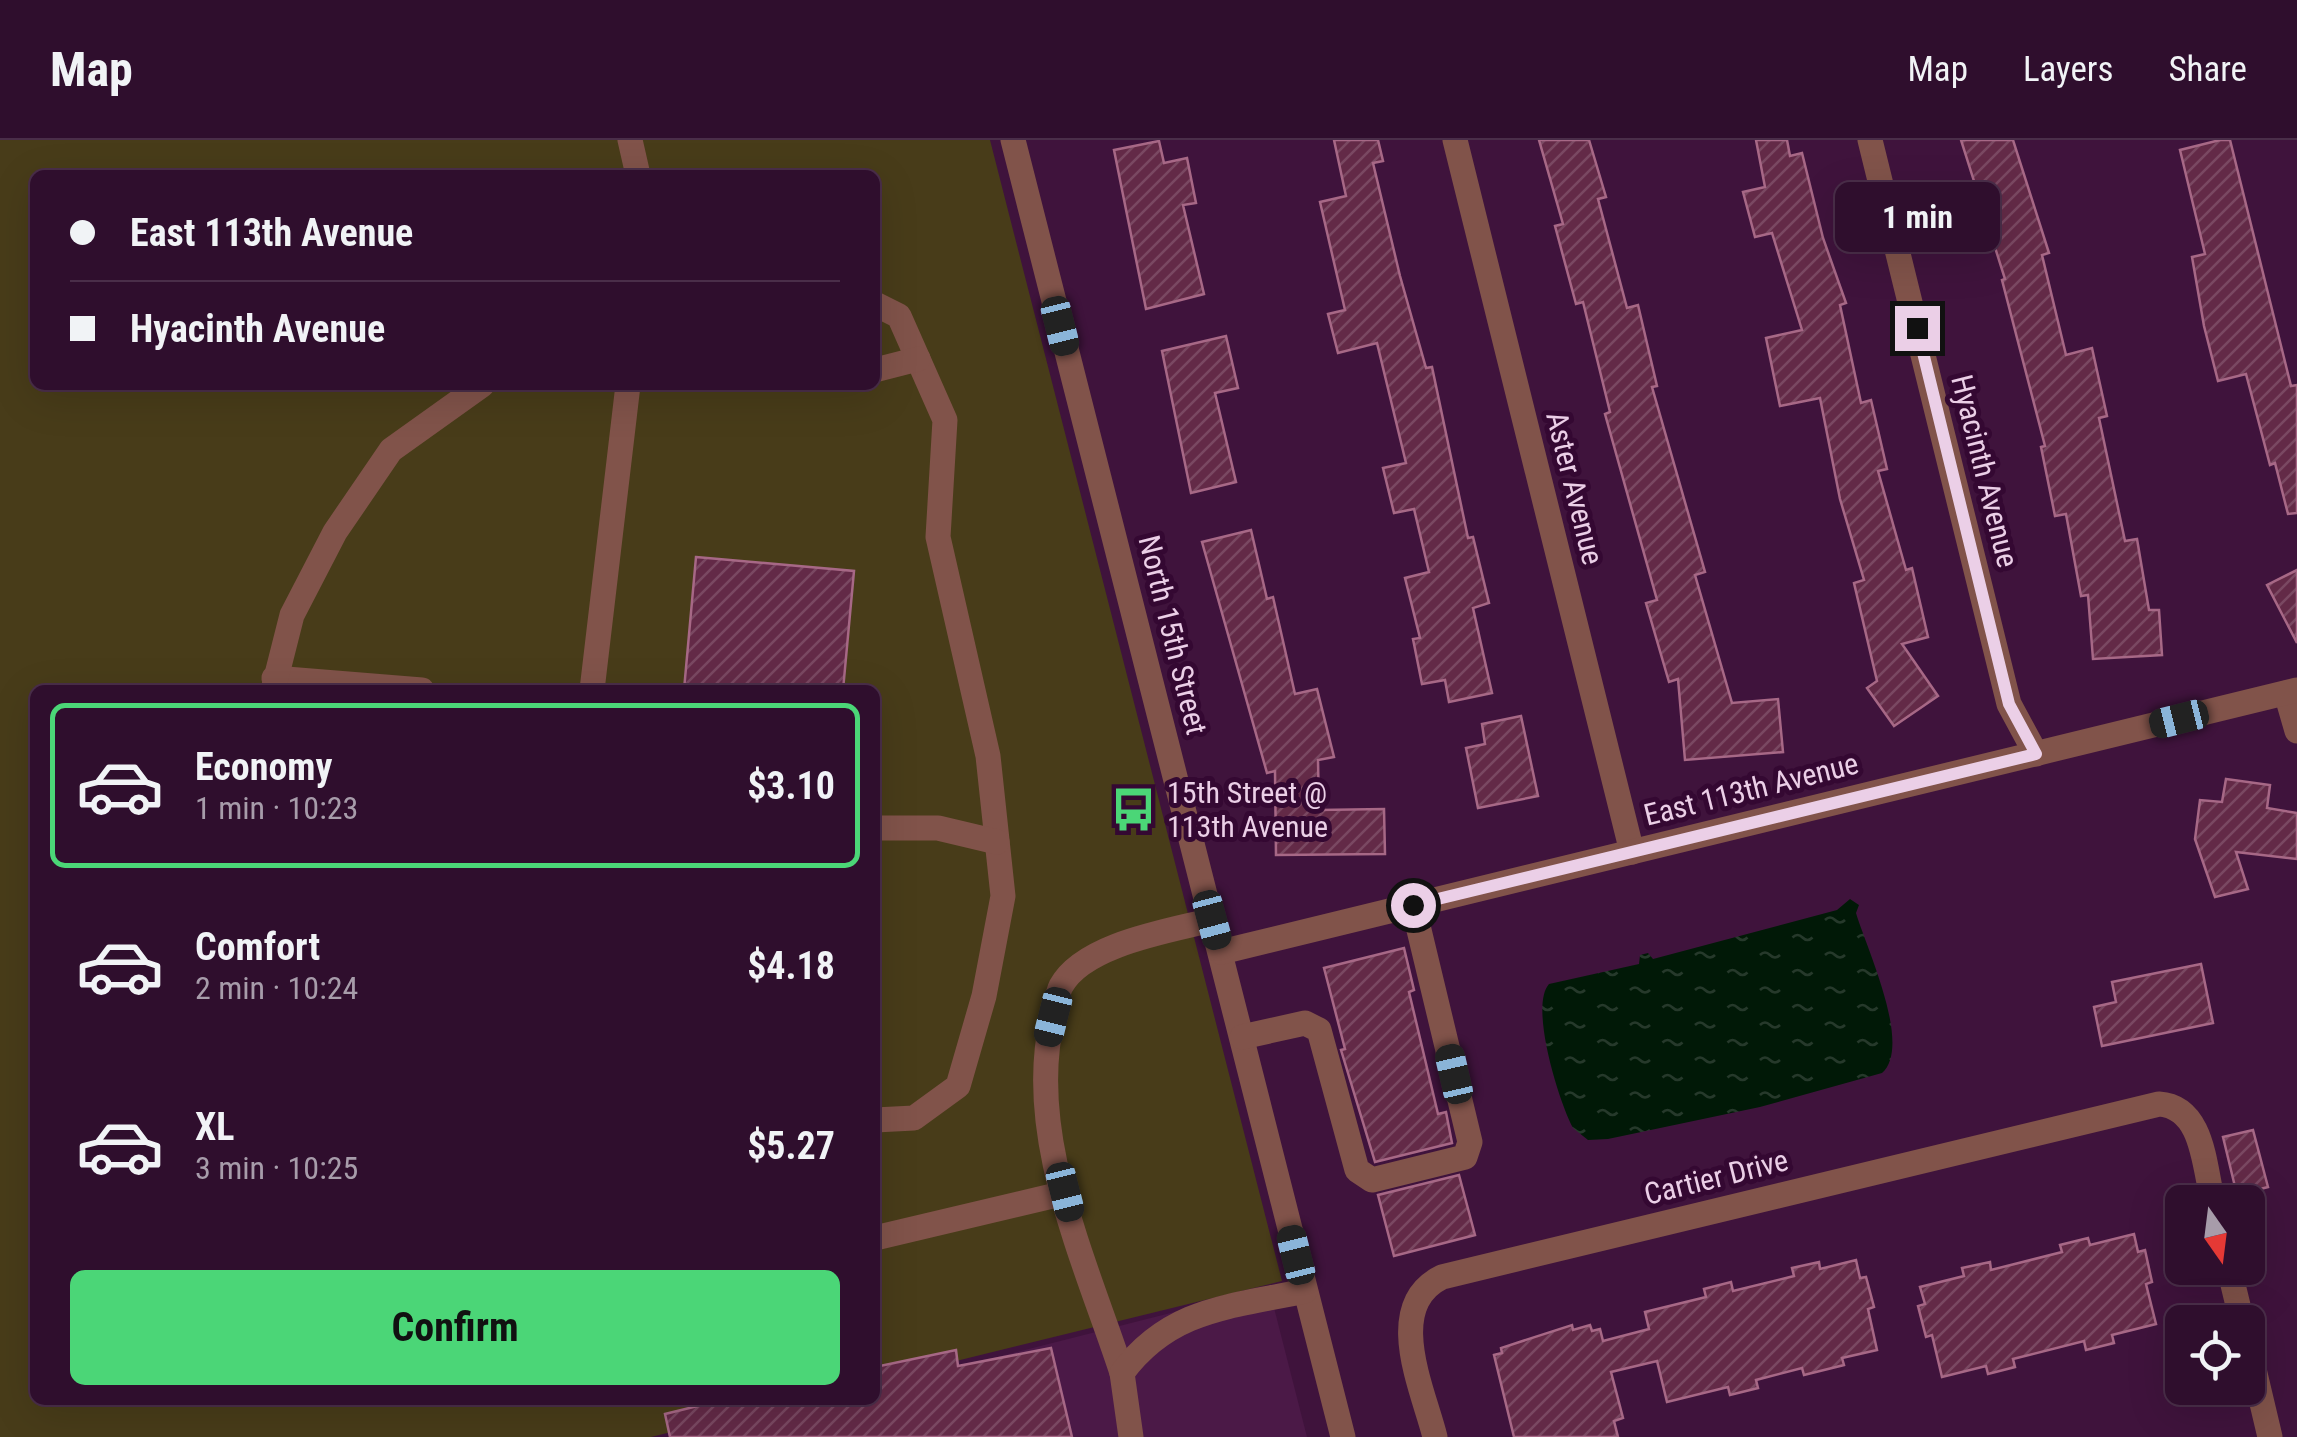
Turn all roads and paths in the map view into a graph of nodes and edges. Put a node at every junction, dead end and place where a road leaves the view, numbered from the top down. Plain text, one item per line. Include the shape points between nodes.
1 (630, 140) edge
2 (1013, 140) edge
3 (1455, 140) edge
4 (1870, 140) edge
5 (637, 170) edge
6 (880, 307) edge
7 (918, 360) junction
8 (880, 369) edge
9 (475, 390) edge
10 (627, 390) edge
11 (274, 684) edge
12 (301, 685) edge
13 (593, 685) edge
14 (2292, 692) edge
15 (2297, 731) edge
16 (2036, 754) junction
17 (880, 828) edge
18 (998, 842) junction
19 (1632, 852) junction
20 (1413, 905) junction
21 (1212, 920) junction
22 (1220, 952) junction
23 (1242, 1037) junction
24 (880, 1120) edge
25 (2209, 1185) edge
26 (1065, 1192) junction
27 (880, 1237) edge
28 (1305, 1291) junction
29 (1122, 1373) junction
30 (2262, 1405) edge
31 (1130, 1437) edge
32 (1342, 1437) edge
33 (1435, 1437) edge
34 (2270, 1437) edge

1 - 5 street
2 - 21 street, North 15th Street
3 - 19 street, Aster Avenue
4 - 16 street, Hyacinth Avenue via 2009,704
6 - 7 street via 898,316
7 - 8 street
7 - 18 street via 944,420 938,537 988,756
9 - 11 street via 391,450 335,532 292,614
10 - 13 street
11 - 12 street
14 - 15 street
14 - 16 street, East 113th Avenue
16 - 19 street, East 113th Avenue
17 - 18 street via 938,828
18 - 24 street via 1003,896 958,1086 914,1118
19 - 20 street, East 113th Avenue
20 - 22 street, East 113th Avenue
20 - 23 street via 1470,1142 1465,1157 1372,1180 1357,1170 1319,1030 1306,1022
21 - 22 street, North 15th Street
21 - 26 street via 1101,952 1061,985 1045,1048 1052,1139
22 - 23 street, North 15th Street
23 - 28 street, North 15th Street
25 - 33 street, Cartier Drive via 2194,1128 2178,1107 2148,1105 1442,1277 1415,1302 1409,1328
26 - 27 street
26 - 29 street
28 - 29 street via 1188,1316 1140,1348
28 - 32 street, North 15th Street
29 - 31 street
30 - 34 street

